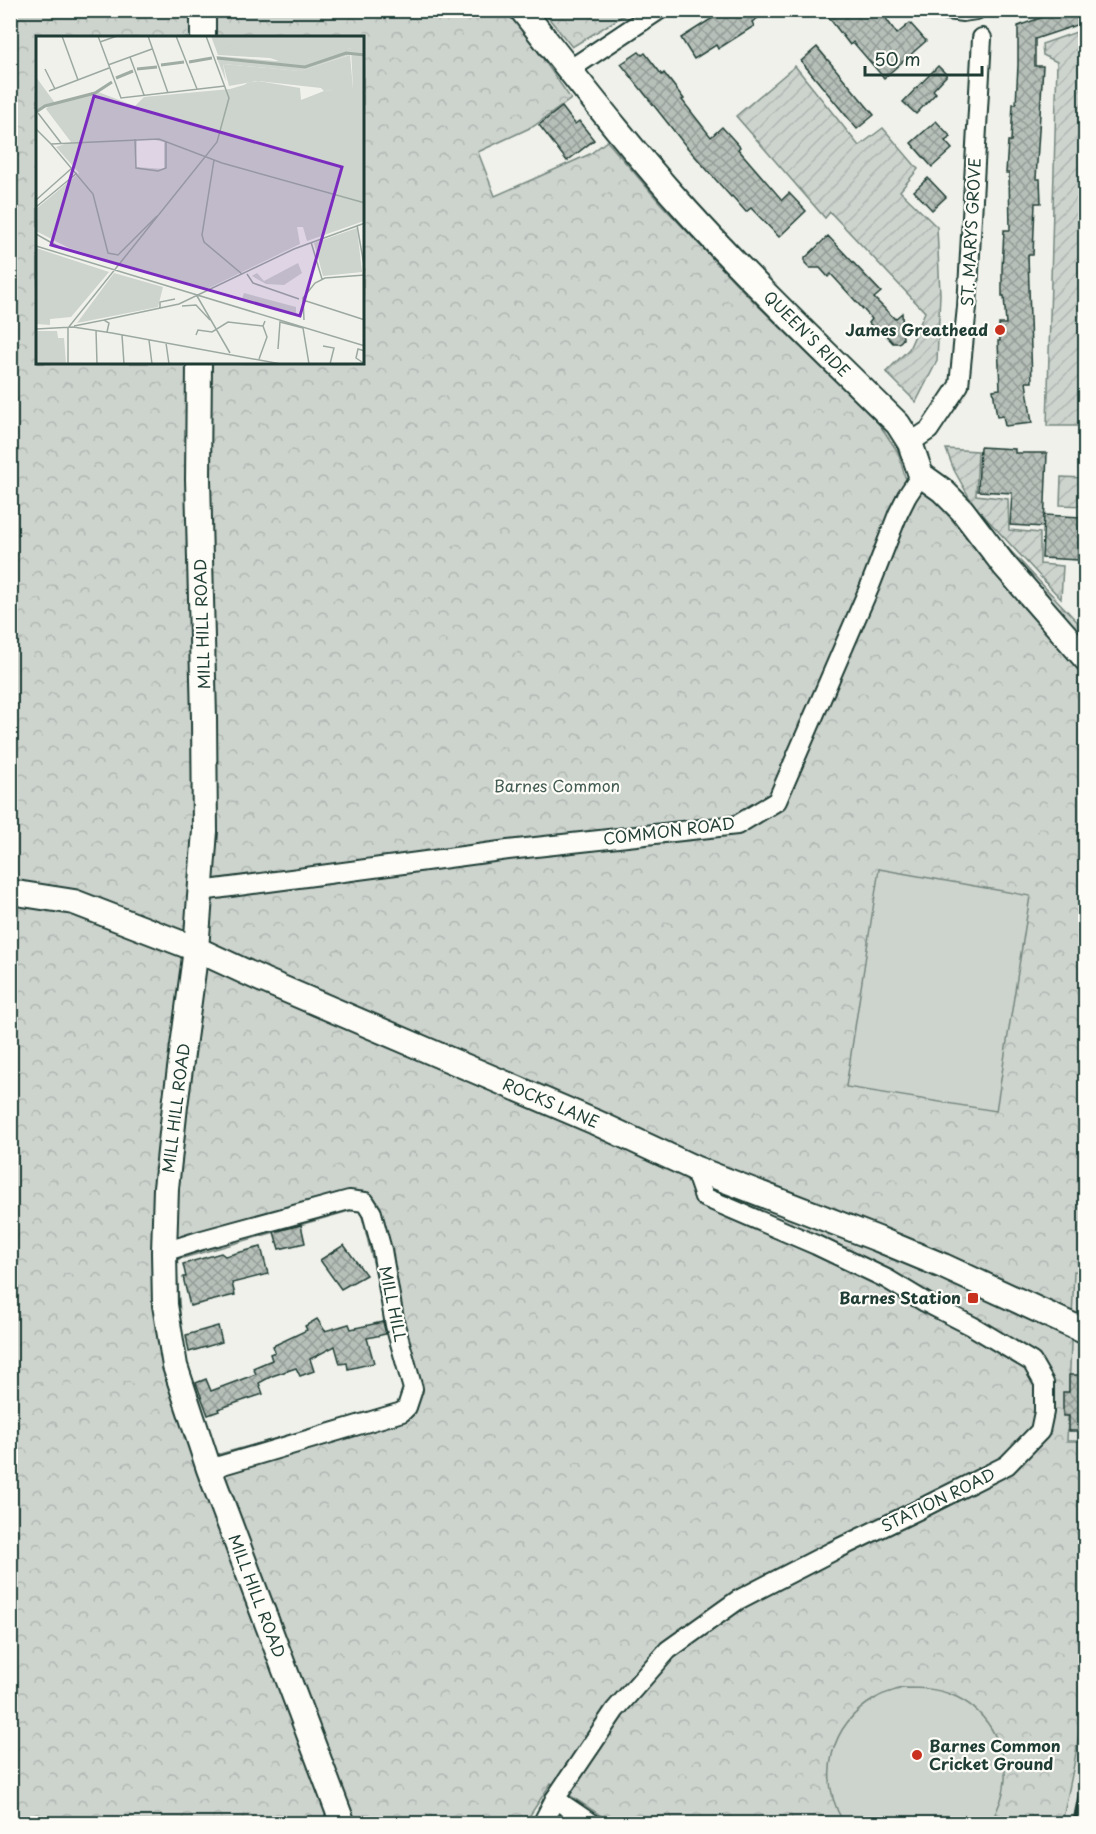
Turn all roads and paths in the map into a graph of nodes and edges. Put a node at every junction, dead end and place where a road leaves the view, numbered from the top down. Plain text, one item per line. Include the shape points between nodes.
1 (203, 10) edge
2 (522, 10) edge
3 (658, 10) edge
4 (948, 10) edge
5 (976, 10) edge
6 (203, 36) edge
7 (982, 38) dead end
8 (568, 70) junction
9 (199, 364) edge
10 (910, 443) junction
11 (921, 475) junction
12 (1078, 652) edge
13 (201, 891) junction
14 (10, 892) edge
15 (196, 949) junction
16 (694, 1168) junction
17 (164, 1252) junction
18 (1079, 1329) edge
19 (208, 1468) junction
20 (555, 1799) junction
21 (343, 1824) edge
22 (542, 1824) edge
23 (592, 1824) edge

1 - 6 main road
2 - 8 main road, QUEEN'S RIDE
3 - 8 street
4 - 5 street
7 - 10 street, ST. MARYS GROVE via 959,385 929,430
8 - 10 main road, QUEEN'S RIDE via 687,211 898,424
9 - 13 main road, MILL HILL ROAD via 205,831
10 - 11 main road, QUEEN'S RIDE
11 - 12 main road via 962,510
11 - 13 street, COMMON ROAD via 902,504 777,801 737,825 508,850
13 - 15 main road, MILL HILL ROAD
14 - 15 main road, ROCKS LANE via 74,902
15 - 16 main road, ROCKS LANE
15 - 17 main road, MILL HILL ROAD via 168,1176
16 - 18 main road, ROCKS LANE via 943,1266
16 - 20 street, STATION ROAD via 704,1197 886,1279 1032,1362 1044,1383 1040,1431 1007,1465 738,1600 668,1650 615,1710
17 - 19 main road, MILL HILL ROAD via 165,1305 175,1366
17 - 19 street, MILL HILL via 349,1200 365,1202 380,1241 395,1325 413,1389 408,1407 402,1412
19 - 21 main road, MILL HILL ROAD
20 - 22 street, STATION ROAD
20 - 23 street

